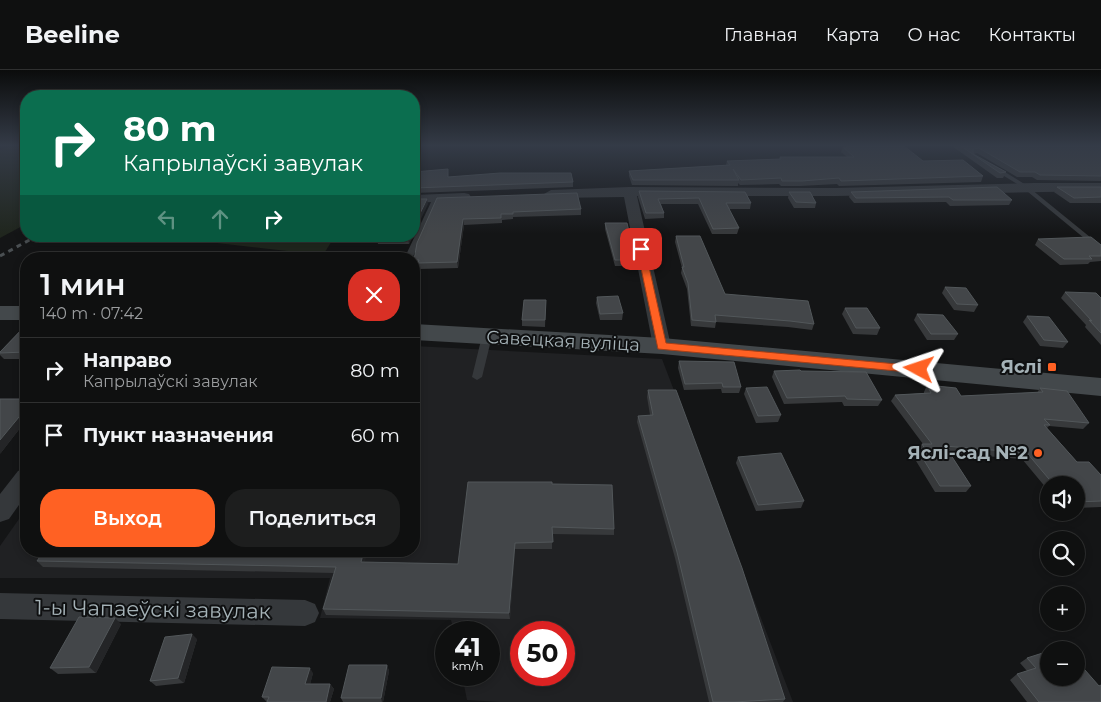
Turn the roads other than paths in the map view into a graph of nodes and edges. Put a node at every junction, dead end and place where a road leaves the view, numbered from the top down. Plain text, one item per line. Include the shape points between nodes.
1 (1007, 175) edge
2 (1024, 186) junction
3 (1101, 187) edge
4 (629, 191) junction
5 (542, 195) edge
6 (474, 197) edge
7 (420, 199) edge
8 (435, 199) junction
9 (420, 232) edge
10 (1101, 250) edge
11 (0, 313) edge
12 (20, 314) edge
13 (420, 332) edge
14 (487, 336) junction
15 (662, 346) junction
16 (477, 377) dead end
17 (1101, 387) edge
18 (20, 485) edge
19 (0, 512) edge
20 (0, 606) edge
21 (305, 613) dead end

1 - 2 lane
2 - 3 street
2 - 4 street via 836,192
2 - 10 lane
4 - 5 street
4 - 15 street
6 - 8 street
7 - 8 street
8 - 9 lane
11 - 12 main road
13 - 14 main road, Савецкая вуліца
14 - 15 main road, Савецкая вуліца
14 - 16 lane
15 - 17 main road, Савецкая вуліца
18 - 19 street
20 - 21 street, 1-ы Чапаеўскі завулак

